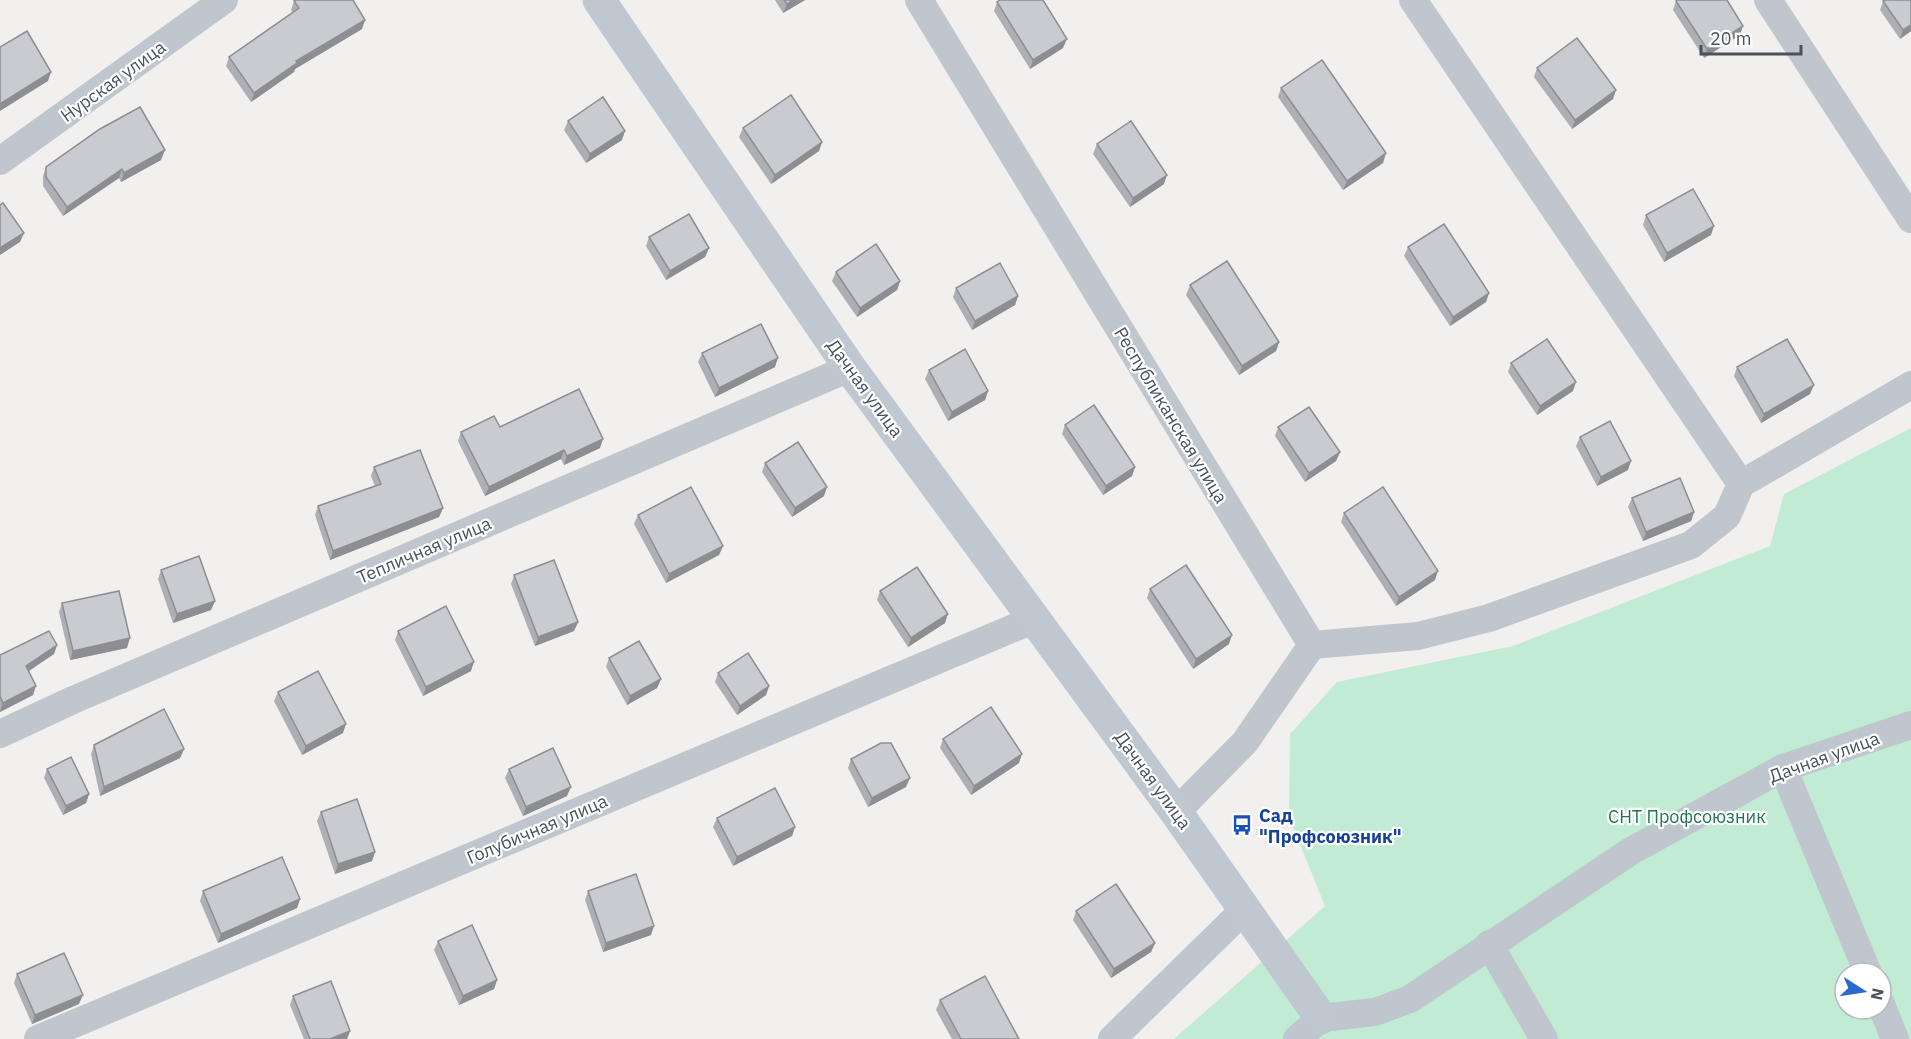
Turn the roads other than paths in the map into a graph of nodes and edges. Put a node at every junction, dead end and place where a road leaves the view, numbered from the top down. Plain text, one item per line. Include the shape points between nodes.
1 (224, 0) edge
2 (599, 0) edge
3 (919, 0) edge
4 (1413, 0) edge
5 (1768, 0) edge
6 (0, 161) edge
7 (1911, 219) edge
8 (850, 368) junction
9 (1911, 385) edge
10 (1741, 484) junction
11 (1035, 619) junction
12 (1311, 645) junction
13 (1911, 725) edge
14 (0, 734) edge
15 (1783, 768) junction
16 (1176, 812) junction
17 (1244, 910) junction
18 (1489, 944) junction
19 (1863, 961) edge
20 (1321, 1017) junction
21 (1888, 1021) edge
22 (38, 1039) edge
23 (1112, 1039) edge
24 (1297, 1039) edge
25 (1544, 1039) edge
26 (1895, 1039) edge

1 - 6 street, Нурская улица
2 - 8 street, Дачная улица
3 - 12 street, Республиканская улица
4 - 10 street
5 - 7 street
8 - 11 street, Дачная улица
8 - 14 street, Тепличная улица
9 - 10 street
10 - 12 street via 1727,516 1691,545 1479,621 1418,636
11 - 16 street, Дачная улица
11 - 22 street, Голубичная улица
12 - 16 street via 1245,742
13 - 15 street, Дачная улица
15 - 18 street, Дачная улица via 1631,851
15 - 19 street
16 - 17 street, Дачная улица
17 - 20 street, Дачная улица
17 - 23 street
18 - 20 street, Дачная улица via 1410,999 1375,1012
18 - 25 street
20 - 24 street
21 - 26 street

